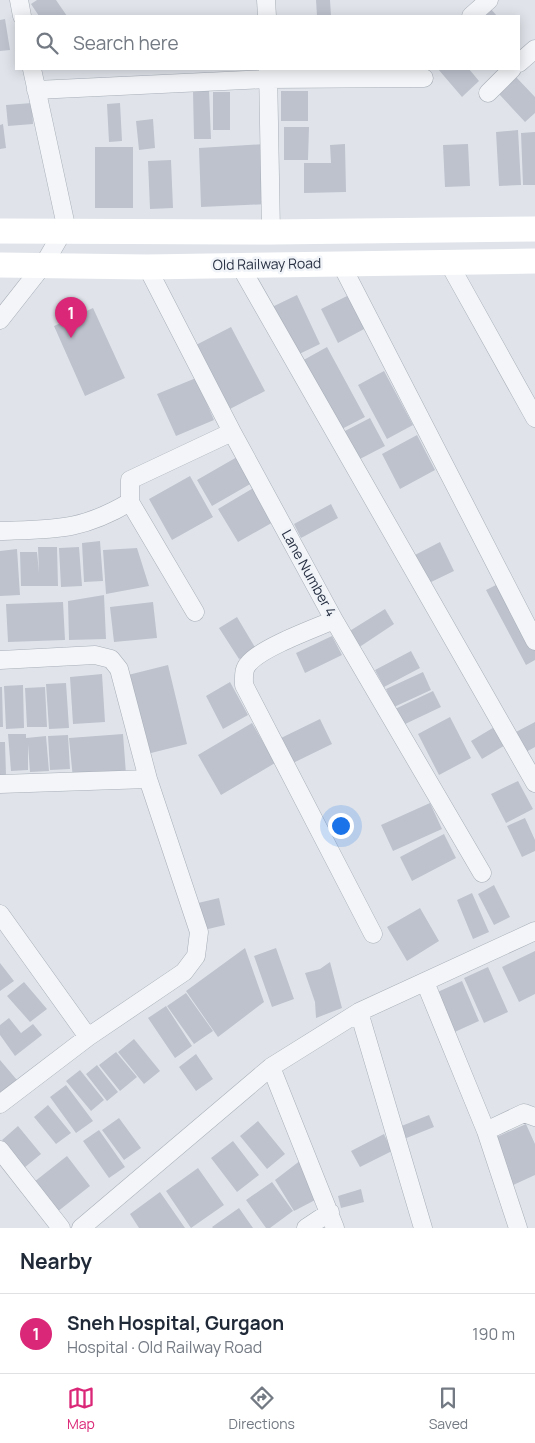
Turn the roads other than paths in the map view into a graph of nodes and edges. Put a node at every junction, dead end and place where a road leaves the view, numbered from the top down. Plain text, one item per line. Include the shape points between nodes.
1 (19, 0) edge
2 (266, 0) edge
3 (489, 0) edge
4 (22, 15) edge
5 (267, 15) edge
6 (472, 15) edge
7 (535, 49) edge
8 (520, 62) edge
9 (32, 70) edge
10 (511, 70) edge
11 (268, 74) edge
12 (424, 78) dead end
13 (36, 90) junction
14 (488, 93) dead end
15 (535, 229) edge
16 (65, 230) junction
17 (0, 231) edge
18 (271, 232) junction
19 (447, 260) junction
20 (535, 261) edge
21 (340, 262) junction
22 (44, 264) junction
23 (239, 264) junction
24 (0, 265) edge
25 (147, 266) junction
26 (0, 320) edge
27 (535, 418) edge
28 (232, 432) junction
29 (130, 502) junction
30 (0, 531) edge
31 (195, 612) dead end
32 (334, 620) junction
33 (535, 640) edge
34 (0, 660) edge
35 (148, 779) junction
36 (535, 783) edge
37 (0, 784) edge
38 (482, 874) dead end
39 (0, 914) edge
40 (535, 931) edge
41 (373, 934) dead end
42 (425, 982) junction
43 (360, 1012) junction
44 (88, 1037) junction
45 (271, 1067) junction
46 (0, 1104) edge
47 (535, 1117) edge
48 (486, 1131) junction
49 (0, 1150) edge
50 (332, 1220) edge
51 (60, 1228) edge
52 (81, 1228) edge
53 (306, 1228) edge
54 (423, 1228) edge
55 (518, 1228) edge

1 - 4 street
2 - 5 street
3 - 6 street
7 - 8 street
9 - 13 street
10 - 14 street
11 - 12 street
11 - 13 street
11 - 18 street
13 - 16 street via 66,222
15 - 18 main road
16 - 17 main road
16 - 18 main road
16 - 22 street
19 - 20 main road, Old Railway Road
19 - 21 main road, Old Railway Road
19 - 27 street
21 - 23 main road, Old Railway Road
21 - 33 street
22 - 24 main road, Old Railway Road
22 - 25 main road, Old Railway Road
22 - 26 street
23 - 25 main road, Old Railway Road
23 - 36 street
25 - 28 street, Lane Number 4
28 - 29 street via 130,480
28 - 32 street, Lane Number 4
29 - 30 street via 87,524 60,529
29 - 31 street
32 - 38 street, Lane Number 4
32 - 41 street via 250,662 244,673 244,685
34 - 35 street via 95,655 111,659 120,669
35 - 37 street
35 - 44 street via 199,932 196,956 184,972
39 - 44 street
40 - 42 street
42 - 43 street
42 - 48 street
43 - 45 street
43 - 54 street
44 - 46 street
45 - 50 street
45 - 52 street
47 - 48 street via 524,1113
48 - 55 street
49 - 51 street
50 - 53 street

